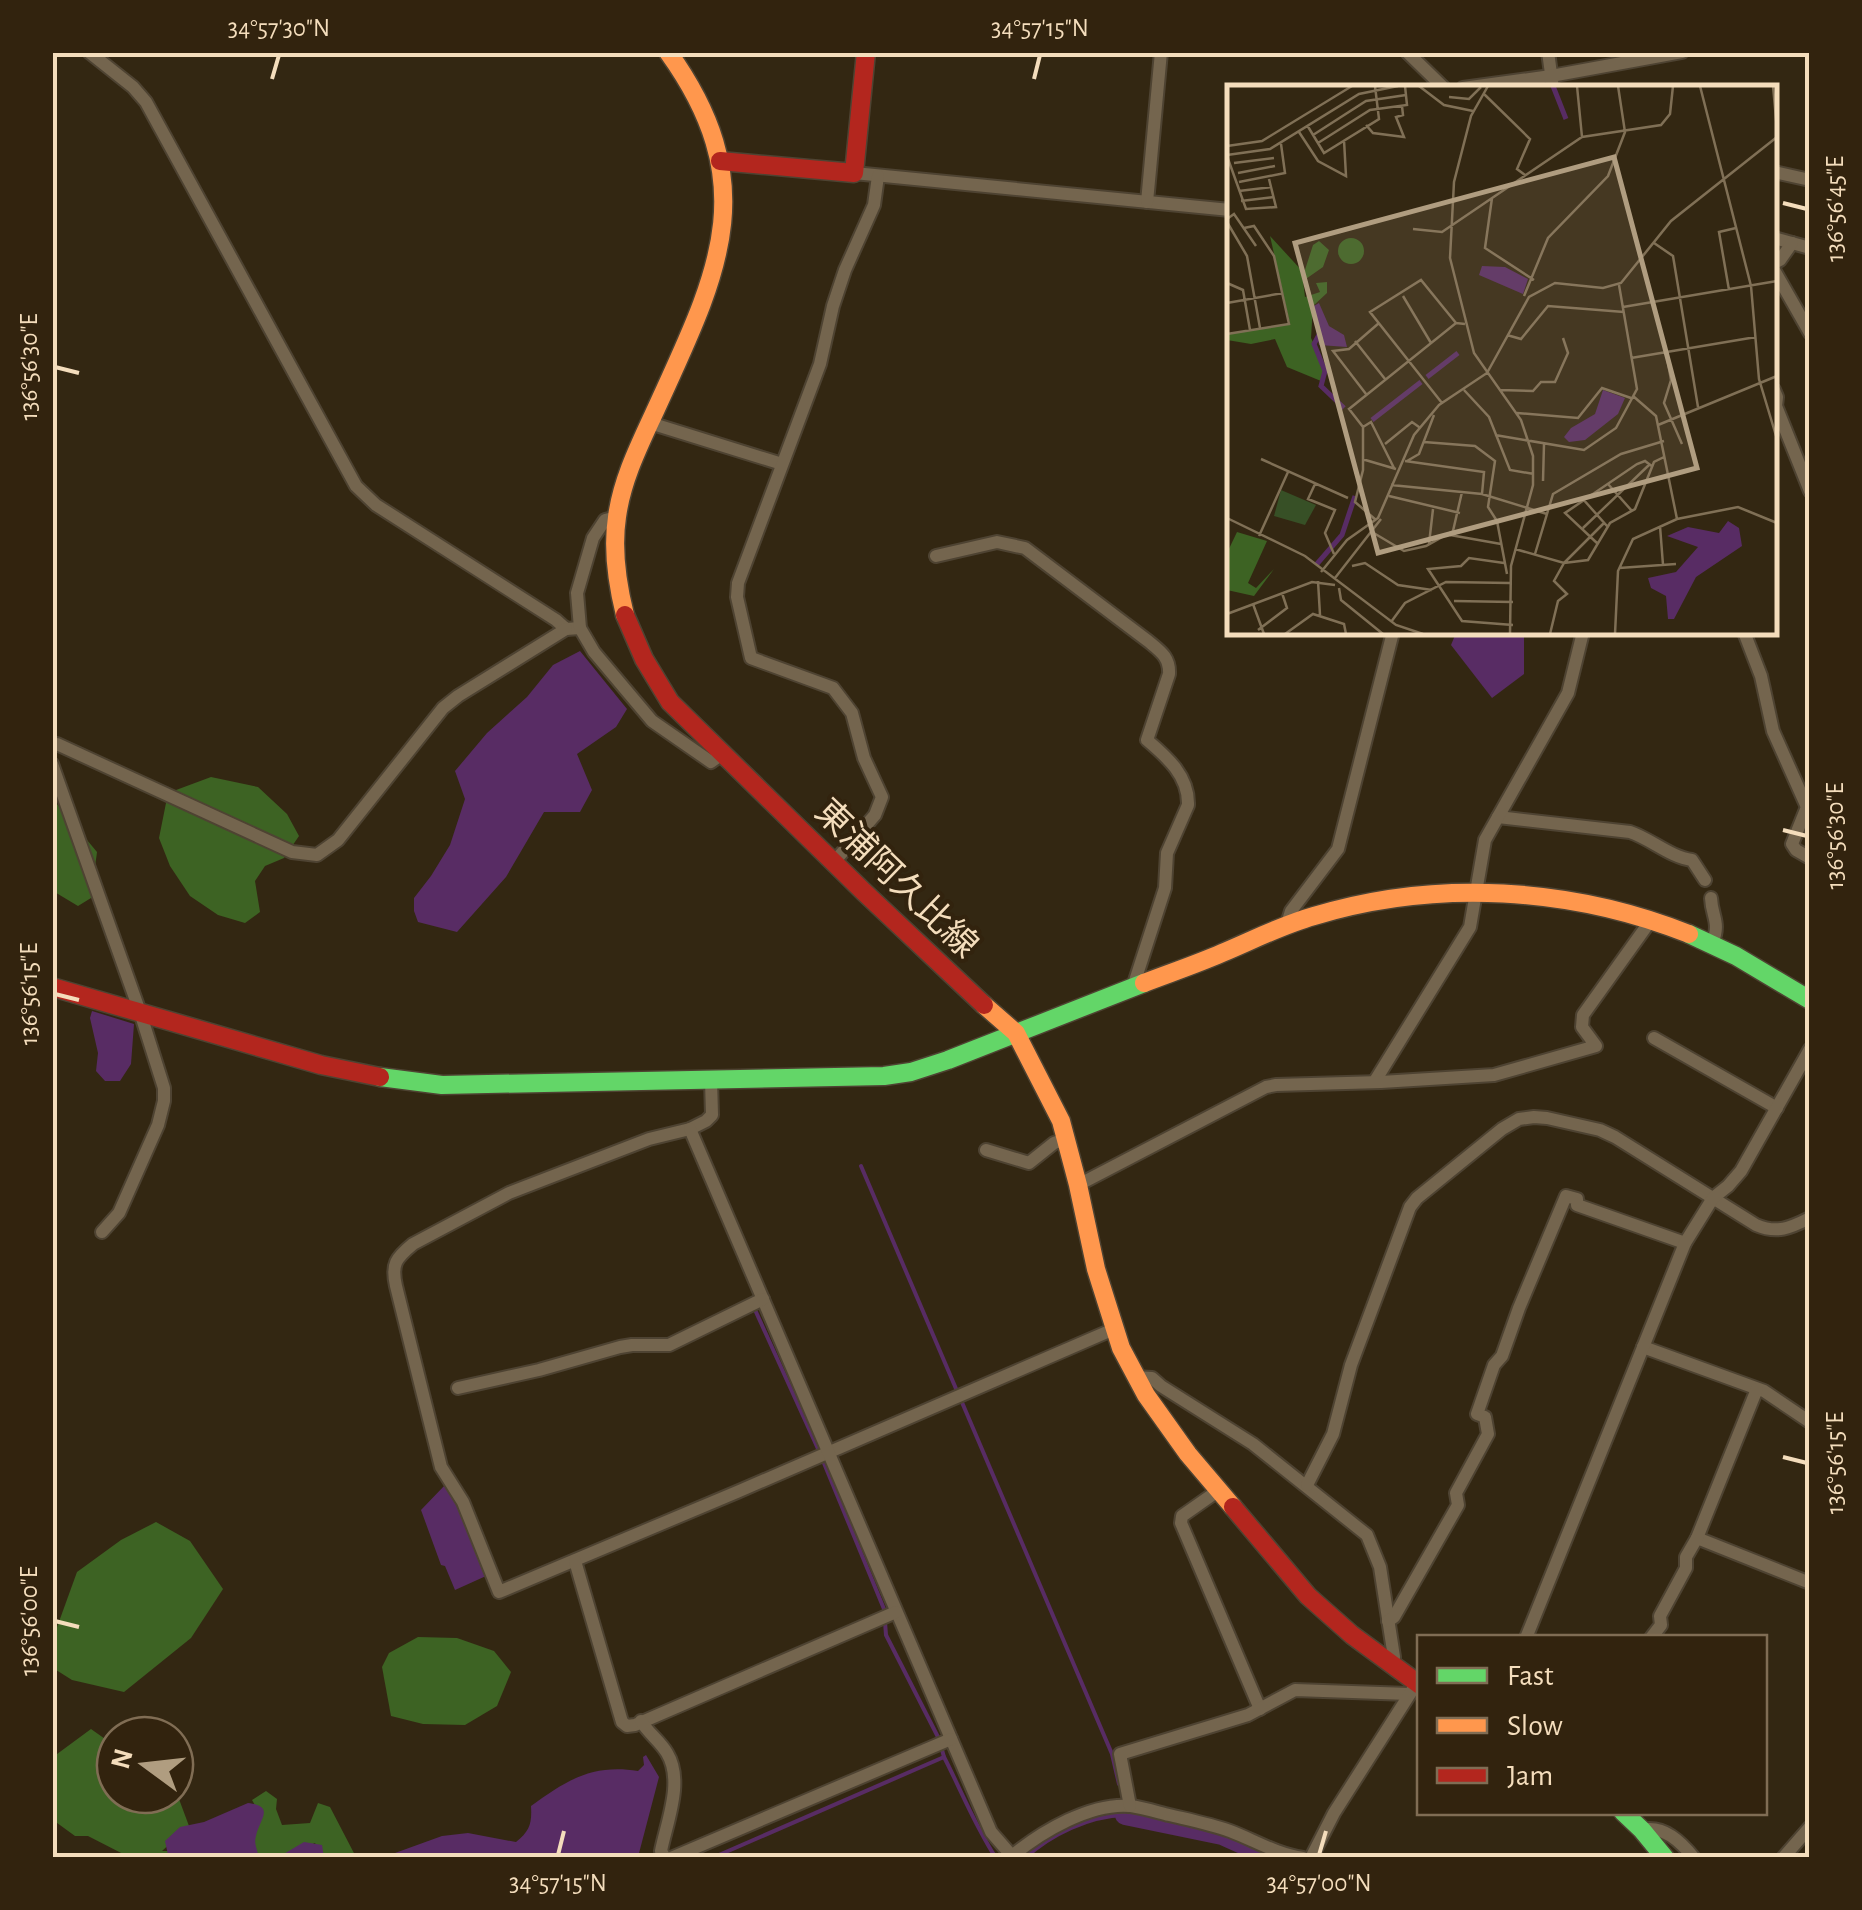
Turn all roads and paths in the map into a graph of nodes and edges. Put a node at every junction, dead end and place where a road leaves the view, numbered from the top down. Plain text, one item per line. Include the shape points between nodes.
1 (89, 52) edge
2 (668, 52) edge
3 (866, 52) edge
4 (1160, 52) edge
5 (1407, 52) edge
6 (1548, 52) edge
7 (1682, 52) edge
8 (1552, 82) edge
9 (1441, 85) edge
10 (1508, 85) edge
11 (720, 161) junction
12 (854, 173) junction
13 (1777, 173) edge
14 (878, 176) junction
15 (1810, 180) edge
16 (1147, 202) junction
17 (1227, 210) edge
18 (1777, 239) edge
19 (1792, 243) junction
20 (1810, 248) edge
21 (1777, 263) edge
22 (1777, 272) edge
23 (1810, 333) edge
24 (1777, 408) edge
25 (650, 423) junction
26 (782, 464) junction
27 (1805, 467) edge
28 (1810, 492) edge
29 (617, 517) junction
30 (936, 556) dead end
31 (573, 629) junction
32 (1392, 635) edge
33 (1581, 635) edge
34 (1745, 635) edge
35 (52, 744) edge
36 (722, 754) junction
37 (52, 764) edge
38 (1498, 817) junction
39 (1810, 858) edge
40 (834, 862) junction
41 (1706, 880) dead end
42 (1475, 893) junction
43 (1712, 898) dead end
44 (1651, 920) junction
45 (1287, 924) junction
46 (1712, 944) junction
47 (52, 986) edge
48 (1133, 987) junction
49 (1810, 1000) edge
50 (140, 1012) junction
51 (1016, 1032) junction
52 (1654, 1038) dead end
53 (1810, 1049) edge
54 (711, 1080) junction
55 (1375, 1081) junction
56 (1777, 1108) junction
57 (690, 1129) junction
58 (1066, 1139) junction
59 (986, 1150) dead end
60 (1078, 1185) junction
61 (1713, 1198) junction
62 (1810, 1218) edge
63 (102, 1232) dead end
64 (1684, 1243) junction
65 (762, 1299) junction
66 (1114, 1329) junction
67 (1643, 1347) junction
68 (1136, 1377) junction
69 (458, 1388) dead end
70 (1757, 1389) junction
71 (1810, 1422) edge
72 (829, 1453) junction
73 (1306, 1485) junction
74 (1219, 1490) junction
75 (1697, 1538) junction
76 (575, 1561) junction
77 (1810, 1583) edge
78 (896, 1612) junction
79 (1388, 1621) junction
80 (1527, 1635) edge
81 (1653, 1635) edge
82 (1392, 1666) junction
83 (1415, 1687) edge
84 (1260, 1709) junction
85 (641, 1721) junction
86 (951, 1739) junction
87 (1130, 1806) junction
88 (1626, 1815) edge
89 (1810, 1826) edge
90 (1642, 1830) junction
91 (668, 1858) edge
92 (1303, 1858) edge
93 (1311, 1858) edge
94 (1666, 1858) edge
95 (1694, 1858) edge
96 (1783, 1858) edge

1 - 31 street via 146,102 356,486
2 - 11 street, 東浦阿久比線 via 702,104
3 - 12 street
4 - 16 street
5 - 9 street
6 - 8 street
7 - 8 street
8 - 10 street
11 - 12 street
11 - 25 street, 東浦阿久比線 via 718,258
12 - 14 street
13 - 15 street
14 - 16 street
14 - 26 street via 874,206 845,270 820,364
16 - 17 street
18 - 19 street
19 - 20 street
19 - 21 street
22 - 23 street
24 - 27 street
25 - 26 street
25 - 29 street, 東浦阿久比線
26 - 40 street via 737,598 751,658 833,688 852,713 880,789 875,814
27 - 28 street
29 - 31 street via 605,520 593,538
29 - 36 street, 東浦阿久比線 via 616,576 628,628 670,702
30 - 48 street via 996,542 1025,548 1169,662 1146,740 1170,760 1189,796 1169,846 1165,888
31 - 35 street via 443,708 338,840 316,855 292,852
31 - 36 street via 652,721 710,762
32 - 45 street via 1338,850
33 - 38 street via 1568,693
34 - 39 street via 1774,730 1807,807 1792,844
36 - 40 street, 東浦阿久比線
37 - 50 street
38 - 41 street via 1630,832 1692,860
38 - 42 street via 1482,850
40 - 51 street, 東浦阿久比線
42 - 44 street via 1549,896
42 - 45 street via 1413,895
42 - 55 street via 1470,928
43 - 46 street via 1718,923
44 - 46 street
44 - 55 street via 1583,1014 1582,1027 1596,1046 1494,1075
45 - 48 street
46 - 49 street
47 - 50 street
48 - 51 street
50 - 54 street via 391,1079 503,1085
50 - 63 street via 161,1073 162,1114 119,1213
51 - 54 street via 884,1076
51 - 58 street, 東浦阿久比線
52 - 56 street
53 - 56 street
54 - 57 street via 712,1115
55 - 60 street via 1266,1088
56 - 61 street via 1740,1171
57 - 65 street
57 - 76 street via 509,1193 413,1244 393,1272 441,1467 463,1502 499,1592
58 - 59 street via 1030,1163
58 - 60 street, 東浦阿久比線
60 - 66 street, 東浦阿久比線
61 - 62 street via 1767,1230
61 - 64 street
61 - 73 street via 1600,1130 1534,1117 1502,1129 1410,1207 1351,1364 1333,1434
64 - 67 street
64 - 79 street via 1566,1196 1477,1414 1485,1418 1488,1434 1456,1493 1458,1504
65 - 69 street via 669,1345 632,1345
65 - 72 street
66 - 68 street, 東浦阿久比線
66 - 72 street
67 - 70 street
67 - 80 street
68 - 73 street via 1152,1378
68 - 74 street, 東浦阿久比線
70 - 71 street
70 - 75 street
72 - 76 street
72 - 78 street
73 - 79 street via 1372,1544
74 - 82 street, 東浦阿久比線 via 1308,1596
74 - 84 street via 1181,1523
75 - 77 street
75 - 81 street
76 - 85 street via 622,1722
78 - 85 street
78 - 86 street
79 - 82 street
82 - 83 street, 東浦阿久比線
83 - 84 street via 1295,1690
83 - 93 street
84 - 87 street via 1120,1754
85 - 91 street via 674,1768 661,1850
86 - 87 street via 991,1832 1012,1856 1062,1824
86 - 91 street
87 - 92 street
88 - 90 street
89 - 96 street
90 - 94 street
90 - 95 street via 1668,1834

